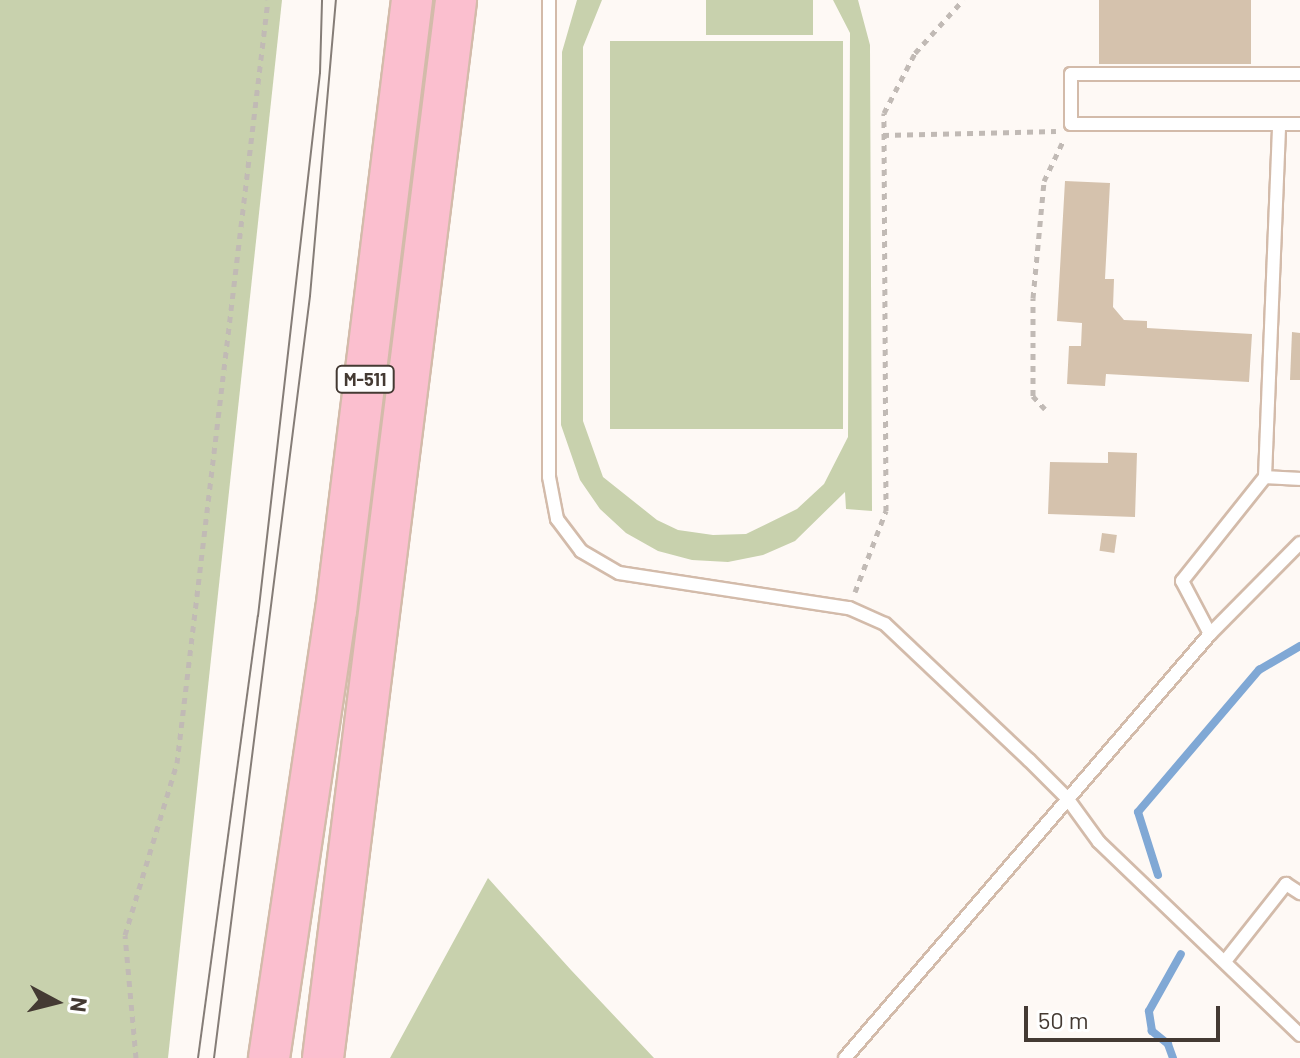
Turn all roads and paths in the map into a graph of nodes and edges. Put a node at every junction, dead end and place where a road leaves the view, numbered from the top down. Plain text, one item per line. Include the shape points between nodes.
1 (268, 0) edge
2 (412, 0) edge
3 (456, 0) edge
4 (549, 0) edge
5 (963, 0) edge
6 (1300, 74) edge
7 (1071, 124) junction
8 (1279, 124) junction
9 (1300, 124) edge
10 (1049, 134) dead end
11 (883, 135) junction
12 (1045, 409) dead end
13 (1265, 477) junction
14 (1300, 479) edge
15 (1300, 543) edge
16 (849, 608) junction
17 (1210, 634) junction
18 (1067, 798) junction
19 (1300, 893) edge
20 (1226, 960) junction
21 (1300, 1035) edge
22 (324, 1054) edge
23 (136, 1058) edge
24 (269, 1058) edge
25 (845, 1058) edge

1 - 23 path via 177,763 125,935
2 - 24 highway, M-511 via 336,611
3 - 22 highway, M-511
4 - 16 lane via 549,477 557,519 581,551 619,573
5 - 11 path via 915,53 884,113
6 - 7 lane via 1071,74
7 - 8 lane
7 - 12 path via 1044,181 1033,298 1033,396
8 - 9 lane
8 - 13 lane
10 - 11 path
11 - 16 path via 886,511
13 - 14 lane
13 - 17 lane via 1182,581
15 - 17 lane
16 - 18 lane via 885,624
17 - 18 lane
18 - 20 lane via 1099,842
18 - 25 lane
19 - 20 lane via 1286,884
20 - 21 lane

